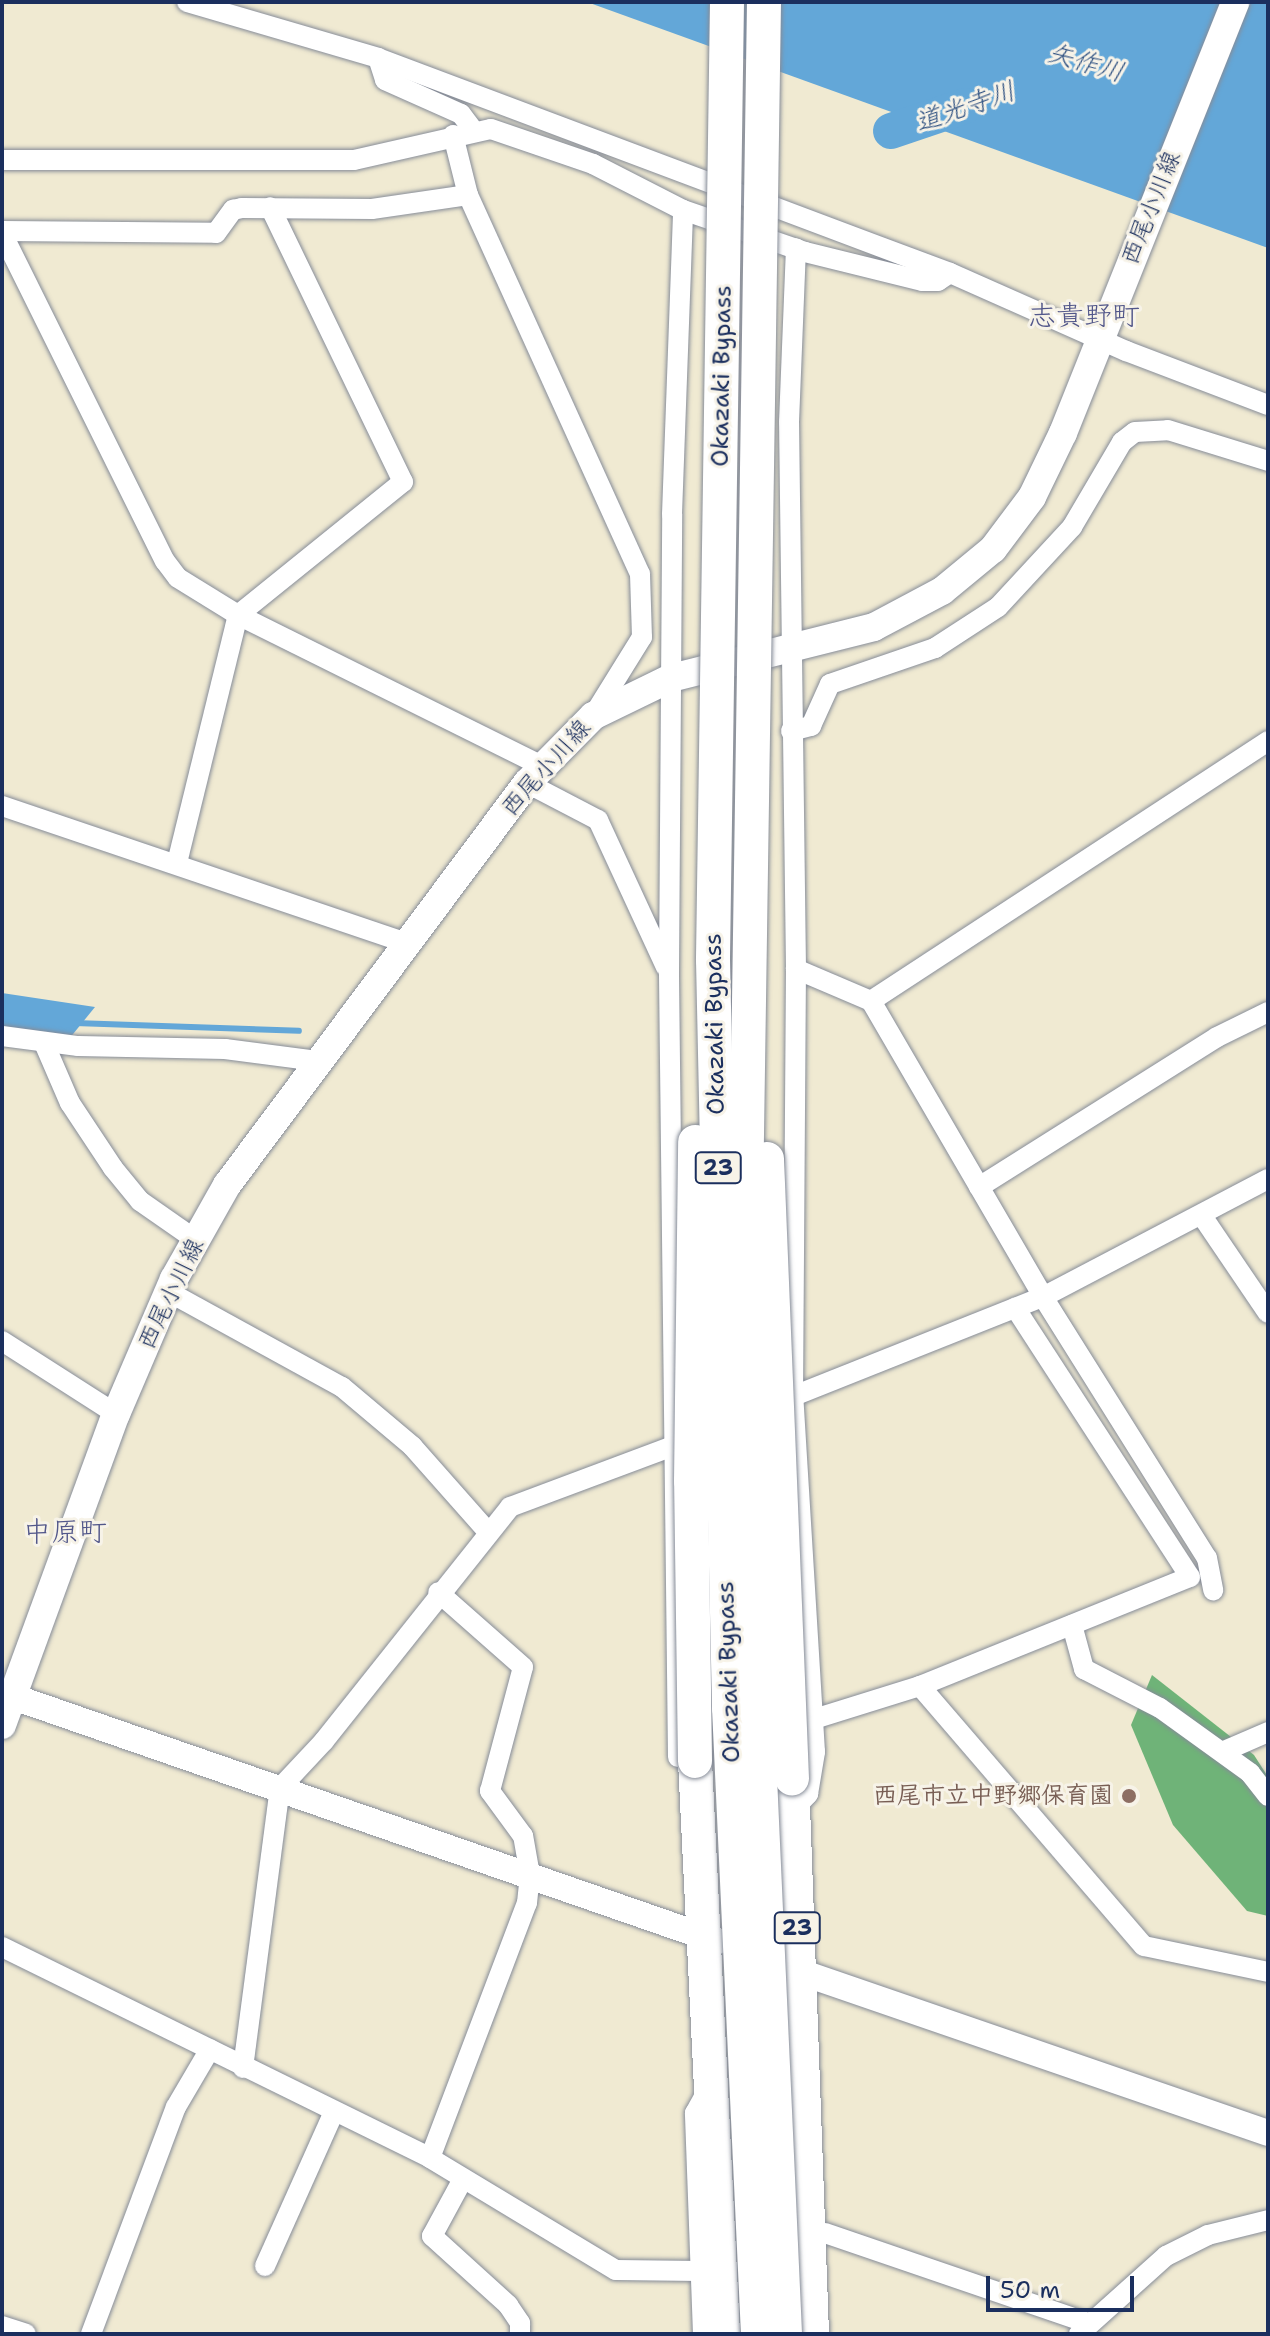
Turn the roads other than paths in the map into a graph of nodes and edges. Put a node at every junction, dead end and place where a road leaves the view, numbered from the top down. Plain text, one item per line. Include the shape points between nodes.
1 (187, 2) edge
2 (727, 2) edge
3 (764, 2) edge
4 (1235, 2) edge
5 (378, 58) junction
6 (473, 130) junction
7 (453, 135) junction
8 (2, 160) edge
9 (468, 195) junction
10 (270, 207) junction
11 (683, 210) junction
12 (2, 232) edge
13 (796, 248) junction
14 (950, 273) junction
15 (1100, 332) junction
16 (1268, 405) edge
17 (1268, 461) edge
18 (238, 615) junction
19 (789, 651) junction
20 (671, 678) junction
21 (593, 716) junction
22 (791, 731) junction
23 (1268, 741) edge
24 (535, 774) junction
25 (2, 806) edge
26 (177, 863) junction
27 (407, 943) junction
28 (713, 960) junction
29 (796, 969) junction
30 (669, 974) junction
31 (871, 1001) junction
32 (1268, 1012) edge
33 (746, 1034) junction
34 (2, 1036) edge
35 (44, 1043) junction
36 (317, 1061) junction
37 (1268, 1179) edge
38 (979, 1187) junction
39 (1202, 1216) junction
40 (196, 1240) junction
41 (169, 1292) junction
42 (1043, 1297) junction
43 (1015, 1308) junction
44 (1268, 1313) edge
45 (2, 1341) edge
46 (793, 1396) junction
47 (116, 1414) junction
48 (672, 1447) junction
49 (488, 1532) junction
50 (1213, 1590) dead end
51 (438, 1592) junction
52 (1072, 1625) junction
53 (920, 1686) junction
54 (7, 1695) edge
55 (814, 1719) junction
56 (2, 1725) edge
57 (1268, 1732) edge
58 (1222, 1752) junction
59 (280, 1788) junction
60 (1268, 1796) edge
61 (791, 1811) junction
62 (700, 1861) junction
63 (530, 1875) junction
64 (704, 1936) junction
65 (2, 1947) edge
66 (799, 1972) junction
67 (1268, 1972) edge
68 (803, 2045) junction
69 (210, 2049) junction
70 (243, 2068) junction
71 (711, 2098) junction
72 (334, 2112) junction
73 (1268, 2133) edge
74 (430, 2158) junction
75 (463, 2179) junction
76 (1268, 2220) edge
77 (825, 2233) junction
78 (265, 2266) dead end
79 (700, 2271) junction
80 (2, 2326) edge
81 (1084, 2329) edge
82 (26, 2334) edge
83 (91, 2334) edge
84 (520, 2334) edge
85 (703, 2334) edge
86 (723, 2334) edge
87 (758, 2334) edge
88 (785, 2334) edge
89 (812, 2334) edge
90 (829, 2334) edge

1 - 5 street
2 - 28 highway, Okazaki Bypass / 23, bridge
3 - 33 highway, Okazaki Bypass / 23, bridge
4 - 15 main road, 西尾小川線
5 - 6 street via 385,80 461,114
5 - 14 street
6 - 7 street
6 - 11 street via 491,129 593,164
7 - 8 street via 354,160
7 - 9 street
9 - 10 street via 372,209
9 - 21 street via 640,574 642,637
10 - 12 street via 233,210 216,233
10 - 18 street via 403,482
11 - 13 street
11 - 20 street
12 - 18 street via 165,561 178,578
13 - 14 street via 922,281 938,281
13 - 19 street
14 - 15 street
15 - 16 street
15 - 19 main road, 西尾小川線 via 1050,462 1032,497 993,549 942,591 900,616
17 - 22 street via 1168,430 1135,432 1122,442 1072,527 998,607 935,648 830,684 811,726
18 - 24 street
18 - 26 street
19 - 20 main road, 西尾小川線
19 - 22 street
20 - 21 main road, 西尾小川線
20 - 30 street
21 - 24 main road, 西尾小川線
22 - 29 street
23 - 31 street
24 - 27 main road, 西尾小川線
24 - 30 street via 598,820
25 - 26 street
26 - 27 street
27 - 36 main road, 西尾小川線
28 - 62 highway, 23, bridge via 699,980 692,1273
28 - 87 highway, Okazaki Bypass / 23, bridge via 729,1708
29 - 31 street
29 - 46 street
30 - 48 street
31 - 38 street
32 - 38 street via 1217,1037
33 - 61 highway, 23, bridge via 761,1059
33 - 88 highway, Okazaki Bypass / 23, bridge via 745,1272 757,1710
34 - 35 street
35 - 36 street via 225,1049
35 - 40 street via 70,1103 113,1168 140,1201
36 - 40 main road, 西尾小川線 via 227,1185
37 - 39 street
38 - 42 street
39 - 42 street
39 - 44 street
40 - 41 main road, 西尾小川線
41 - 47 main road, 西尾小川線
41 - 49 street via 342,1387 412,1446
42 - 43 street
42 - 50 street via 1207,1558
43 - 46 street
43 - 52 street via 1190,1577
45 - 47 street
46 - 48 street
46 - 55 street
47 - 54 main road, 西尾小川線
48 - 49 street via 510,1507
48 - 62 street via 678,1768 687,1831
49 - 51 street
51 - 59 street via 324,1741
51 - 63 street via 523,1667 490,1791 523,1836
52 - 53 street
52 - 58 street via 1084,1669 1160,1708
53 - 55 street
53 - 67 street via 1144,1946
54 - 56 main road, 西尾小川線
54 - 59 street
55 - 61 street via 808,1794
57 - 58 street
58 - 60 street via 1250,1773
59 - 63 street
59 - 70 street
61 - 66 highway, 23
62 - 64 highway, 23
63 - 64 street
63 - 74 street via 527,1903
64 - 66 street
64 - 71 highway, 23
65 - 69 street
66 - 68 highway, 23
66 - 73 street
68 - 77 street via 817,2074
68 - 89 highway, 23
69 - 70 street
69 - 83 street via 176,2107
70 - 72 street
71 - 79 street via 695,2113
71 - 86 highway, 23
72 - 74 street
72 - 78 street
74 - 75 street
75 - 79 street via 616,2270
75 - 84 street via 432,2236 508,2305 520,2323
76 - 81 street via 1208,2235 1166,2256
77 - 81 street
77 - 90 street
79 - 85 street
80 - 82 street

